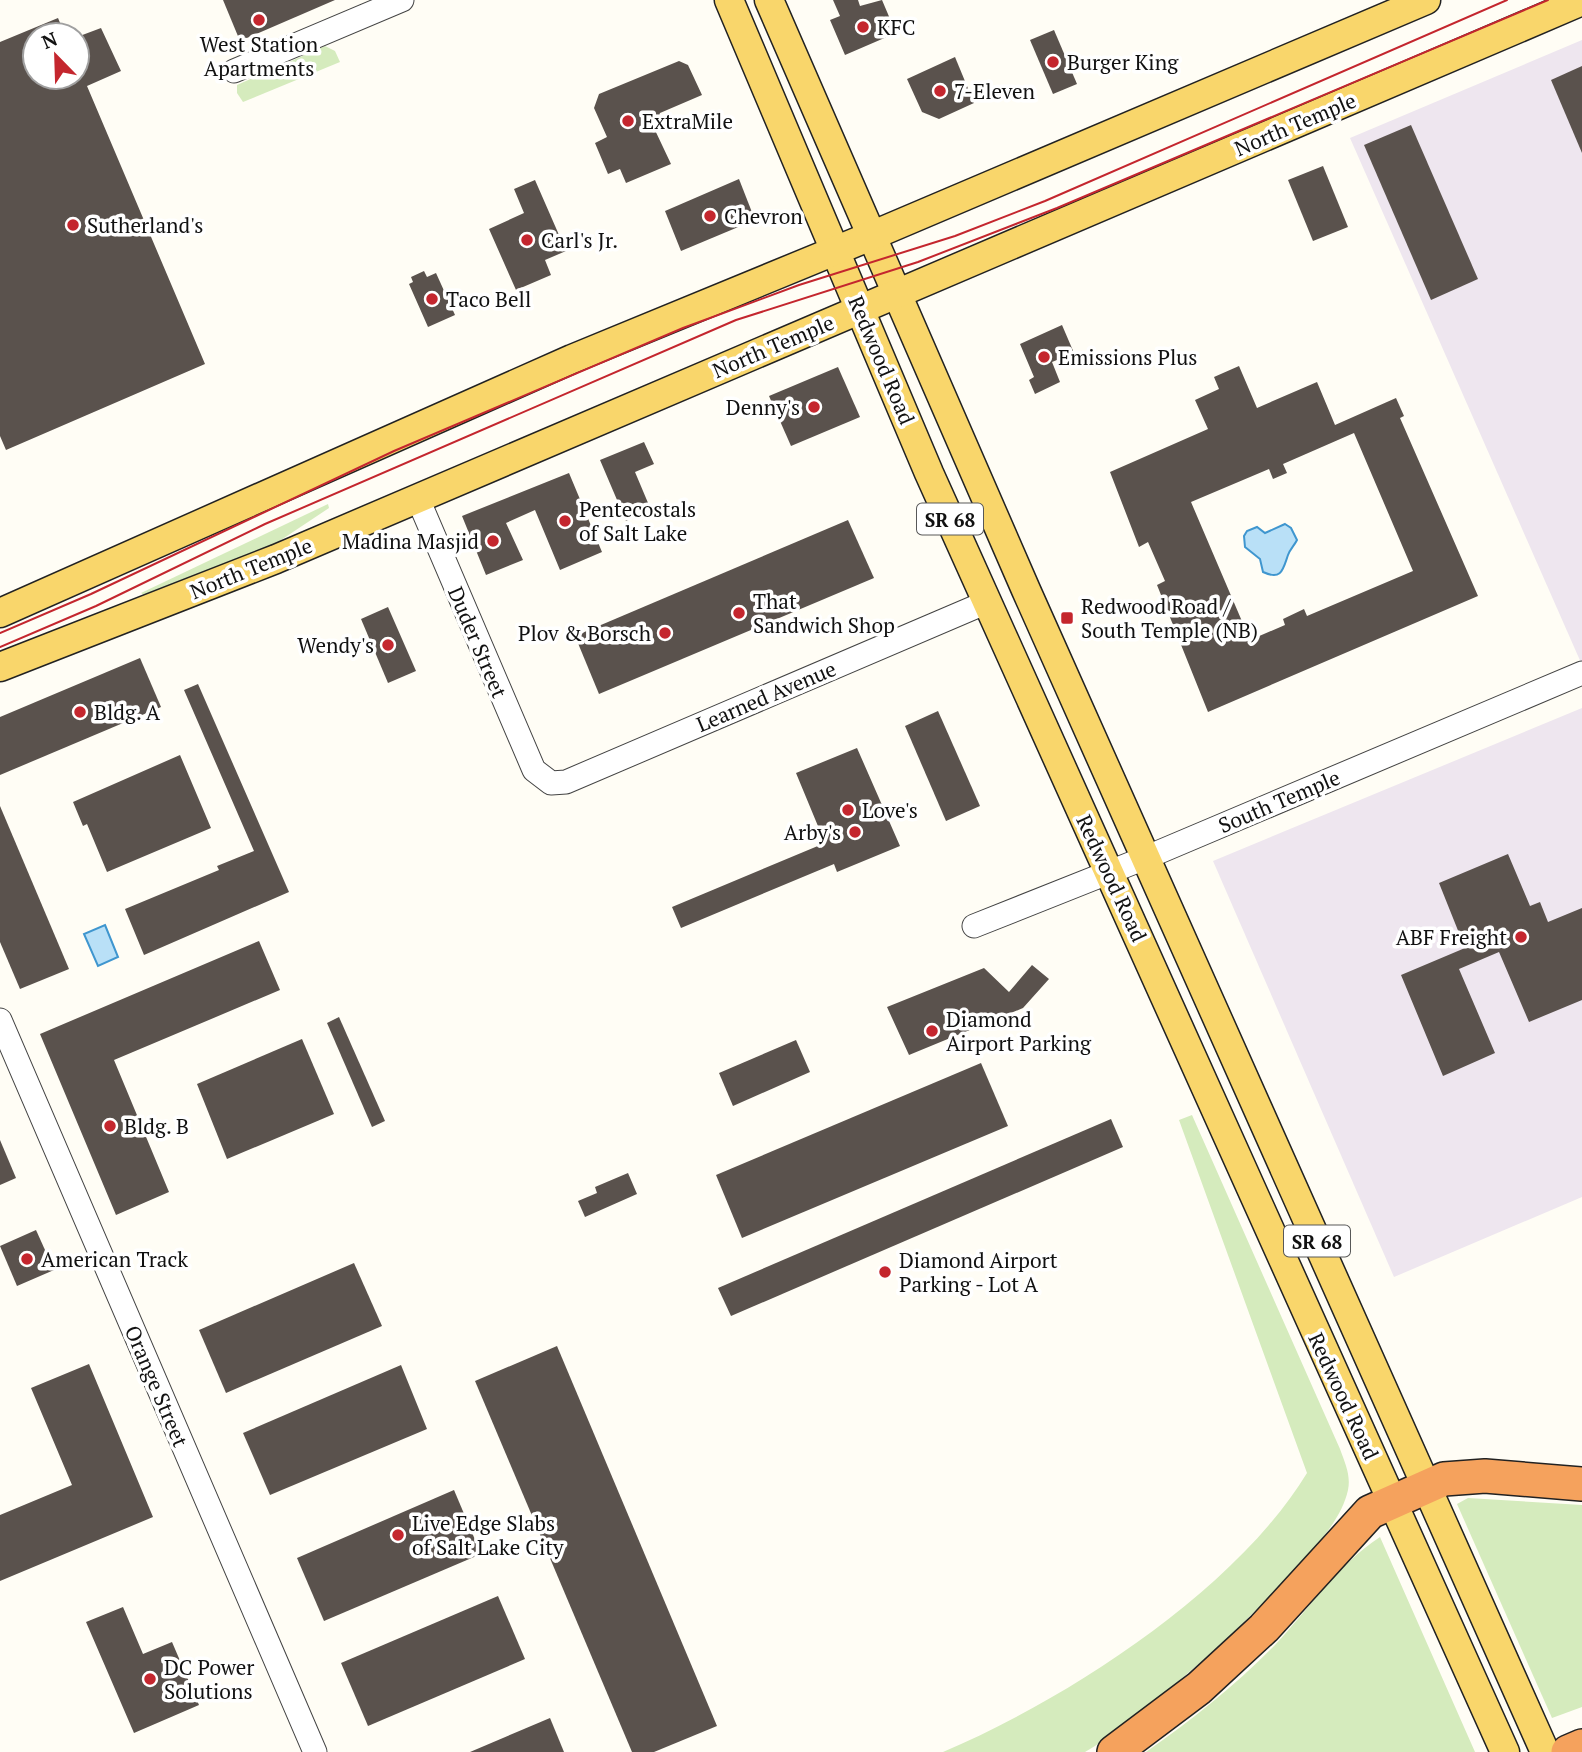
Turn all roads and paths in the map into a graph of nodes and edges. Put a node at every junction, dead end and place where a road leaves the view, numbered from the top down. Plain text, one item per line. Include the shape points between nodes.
1 (729, 0) edge
2 (769, 0) edge
3 (1426, 0) edge
4 (399, 1) edge
5 (1582, 1) edge
6 (234, 71) dead end
7 (871, 236) junction
8 (836, 250) junction
9 (896, 293) junction
10 (859, 309) junction
11 (418, 499) junction
12 (987, 602) junction
13 (0, 613) edge
14 (0, 667) edge
15 (1582, 673) edge
16 (544, 780) joint
17 (1145, 858) junction
18 (1110, 872) junction
19 (974, 926) dead end
20 (0, 1020) edge
21 (1582, 1484) edge
22 (1427, 1485) junction
23 (1391, 1500) junction
24 (1582, 1747) edge
25 (315, 1752) edge
26 (1114, 1752) edge
27 (1505, 1752) edge
28 (1545, 1752) edge
29 (1571, 1752) edge

1 - 8 main road, Redwood Road / SR 68
2 - 7 main road, Redwood Road / SR 68
3 - 7 main road
4 - 6 street
5 - 9 main road, North Temple
7 - 8 main road
7 - 9 main road, Redwood Road / SR 68
8 - 10 main road, Redwood Road / SR 68
8 - 13 main road via 572,359
9 - 10 main road, North Temple
9 - 17 main road, Redwood Road / SR 68
10 - 11 main road, North Temple
10 - 12 main road, Redwood Road / SR 68
11 - 14 main road, North Temple
11 - 16 street, Duder Street via 520,741
12 - 16 street, Learned Avenue via 566,782
12 - 18 main road, Redwood Road / SR 68
15 - 17 street, South Temple
17 - 18 street, South Temple
17 - 22 main road, Redwood Road / SR 68
18 - 19 street, South Temple
18 - 23 main road, Redwood Road / SR 68
20 - 25 street, Orange Street
21 - 22 highway via 1485,1476
22 - 23 highway
22 - 28 main road, Redwood Road / SR 68
23 - 26 highway via 1365,1516 1264,1628 1199,1688
23 - 27 main road, Redwood Road / SR 68
24 - 29 highway

